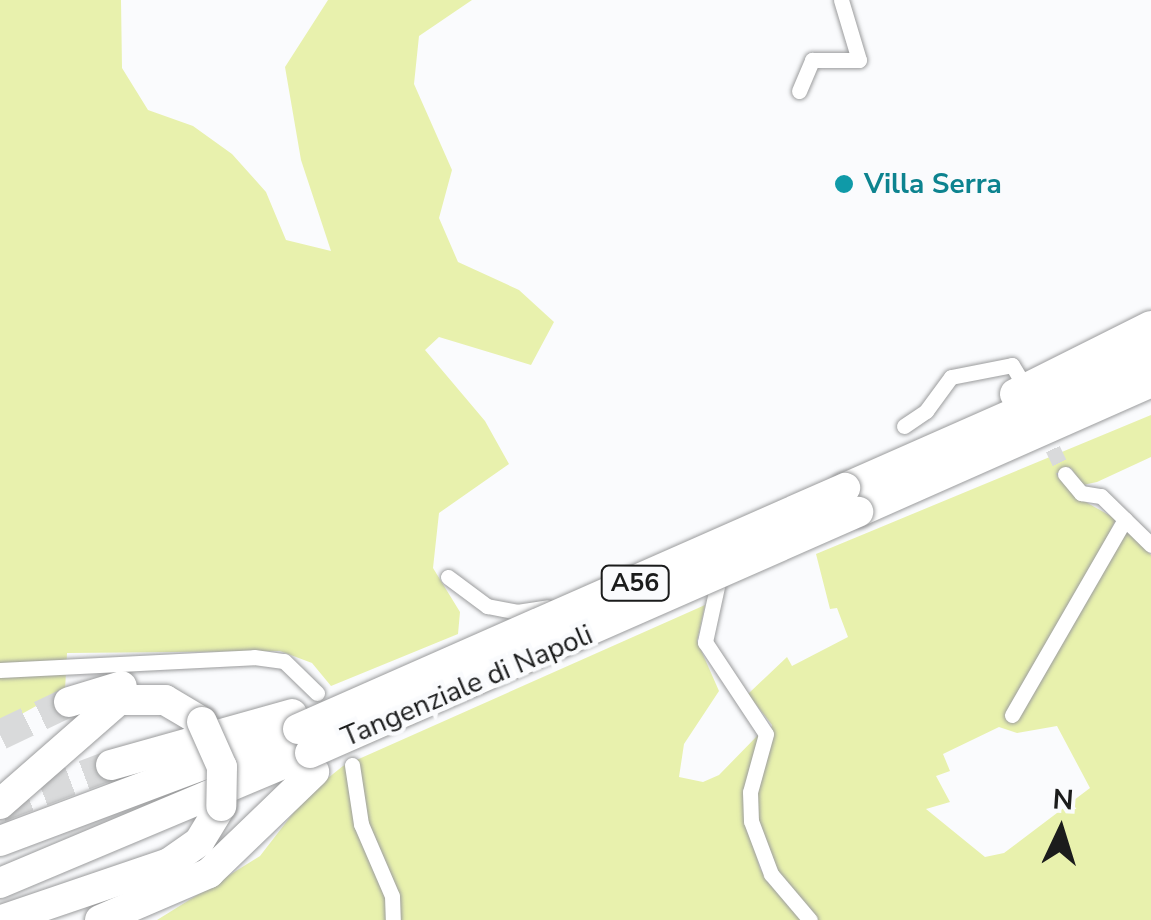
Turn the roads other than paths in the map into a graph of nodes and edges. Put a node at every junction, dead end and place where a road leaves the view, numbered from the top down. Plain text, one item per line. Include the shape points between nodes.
1 (841, 0) edge
2 (800, 91) dead end
3 (1151, 326) edge
4 (1151, 353) edge
5 (1018, 374) dead end
6 (1151, 382) edge
7 (1151, 405) edge
8 (904, 426) dead end
9 (946, 441) junction
10 (980, 460) junction
11 (1065, 474) tunnel mouth
12 (852, 500) junction
13 (1124, 518) junction
14 (1151, 545) edge
15 (448, 577) dead end
16 (0, 670) edge
17 (317, 692) dead end
18 (70, 702) tunnel mouth
19 (1012, 715) dead end
20 (202, 722) junction
21 (304, 742) junction
22 (111, 765) tunnel mouth
23 (352, 765) dead end
24 (0, 804) edge
25 (221, 806) junction
26 (0, 841) edge
27 (0, 884) edge
28 (2, 920) edge
29 (50, 920) edge
30 (100, 920) edge
31 (393, 920) edge
32 (810, 920) edge

1 - 2 street via 858,60 812,60
3 - 9 highway via 1010,396
4 - 9 highway, Tangenziale di Napoli / A56
5 - 8 street via 1012,365 951,378 926,411
6 - 10 highway, Tangenziale di Napoli / A56
7 - 10 highway
9 - 12 highway, Tangenziale di Napoli / A56
10 - 12 highway, Tangenziale di Napoli / A56
11 - 13 street via 1081,493 1101,496
12 - 21 highway, Tangenziale di Napoli / A56, bridge via 423,676
12 - 21 highway, Tangenziale di Napoli / A56, bridge via 446,696
13 - 14 street
13 - 19 street
15 - 32 street via 488,606 533,611 679,550 710,554 720,578 706,642 729,686 766,728 750,792 751,821 771,874
16 - 17 street via 254,657 284,660
18 - 20 highway via 120,686 150,686 185,704
20 - 24 highway via 152,696 119,700
20 - 25 highway, bridge via 222,768
21 - 22 highway
21 - 26 highway, Tangenziale di Napoli
21 - 27 highway, Tangenziale di Napoli
21 - 30 highway via 208,873
23 - 31 street via 361,824 392,896
25 - 28 highway via 199,842 169,863
25 - 29 highway via 205,847 186,866

